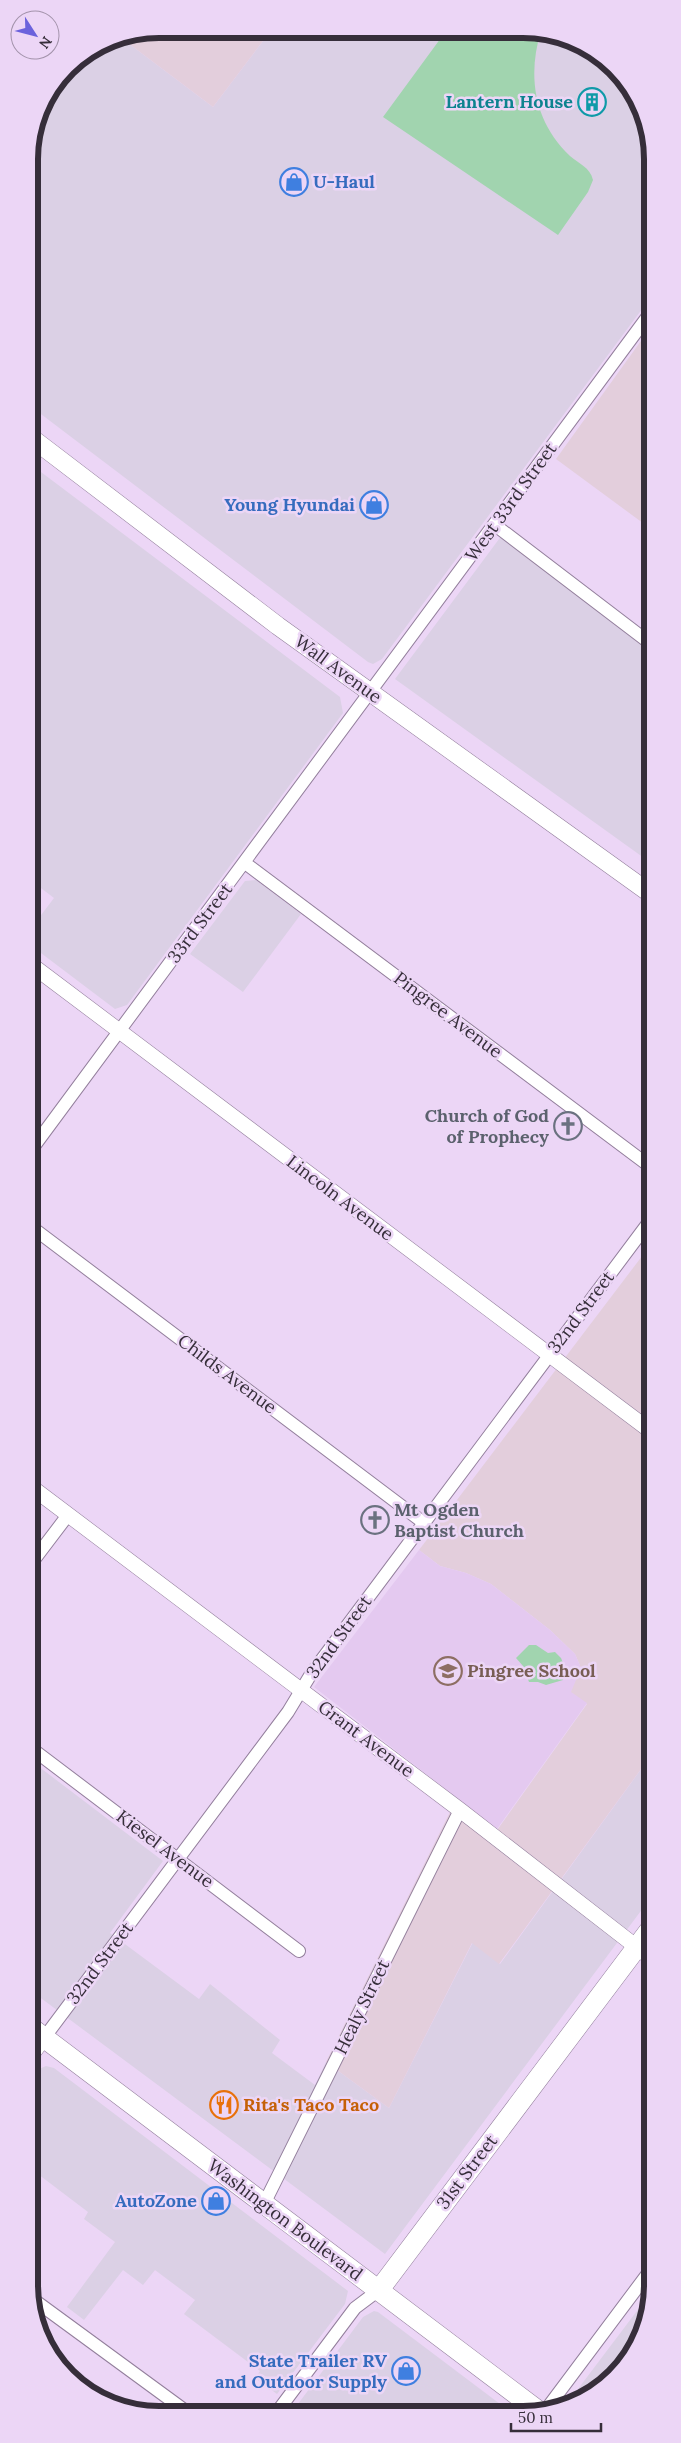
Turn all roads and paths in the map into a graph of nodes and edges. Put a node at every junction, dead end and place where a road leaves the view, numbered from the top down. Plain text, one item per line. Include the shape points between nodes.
1 (644, 322) edge
2 (38, 443) edge
3 (494, 524) junction
4 (644, 638) edge
5 (371, 692) junction
6 (245, 863) junction
7 (644, 889) edge
8 (38, 970) edge
9 (120, 1032) junction
10 (38, 1142) edge
11 (644, 1162) edge
12 (643, 1229) edge
13 (38, 1230) edge
14 (549, 1355) junction
15 (643, 1426) edge
16 (38, 1492) edge
17 (68, 1515) junction
18 (424, 1523) junction
19 (38, 1554) edge
20 (302, 1690) junction
21 (38, 1753) edge
22 (460, 1810) junction
23 (178, 1859) junction
24 (298, 1951) dead end
25 (643, 1953) edge
26 (643, 1955) edge
27 (38, 2031) edge
28 (38, 2033) edge
29 (264, 2204) junction
30 (643, 2280) edge
31 (378, 2290) junction
32 (40, 2304) edge
33 (551, 2402) edge
34 (533, 2405) edge
35 (179, 2406) edge
36 (282, 2406) edge

1 - 3 street, West 33rd Street
2 - 5 main road, Wall Avenue via 278,626
3 - 4 street
3 - 5 street, West 33rd Street
5 - 6 street, 33rd Street
5 - 7 main road, Wall Avenue
6 - 9 street, 33rd Street
6 - 11 street, Pingree Avenue
8 - 9 street, Lincoln Avenue
9 - 10 street, 33rd Street
9 - 14 street, Lincoln Avenue
12 - 14 street, 32nd Street
13 - 18 street, Childs Avenue
14 - 15 street, Lincoln Avenue
14 - 18 street, 32nd Street
16 - 17 street, Grant Avenue
17 - 19 street
17 - 20 street, Grant Avenue
18 - 20 street, 32nd Street via 310,1674
20 - 22 street, Grant Avenue
20 - 23 street, 32nd Street
21 - 23 street, Kiesel Avenue
22 - 25 street, Grant Avenue
22 - 29 street, Healy Street
23 - 24 street, Kiesel Avenue
23 - 27 street, 32nd Street
26 - 31 main road, 31st Street
28 - 29 main road, Washington Boulevard
29 - 31 main road, Washington Boulevard
30 - 33 street
31 - 34 main road, Washington Boulevard
31 - 36 street, 31st Street via 355,2308
32 - 35 street

